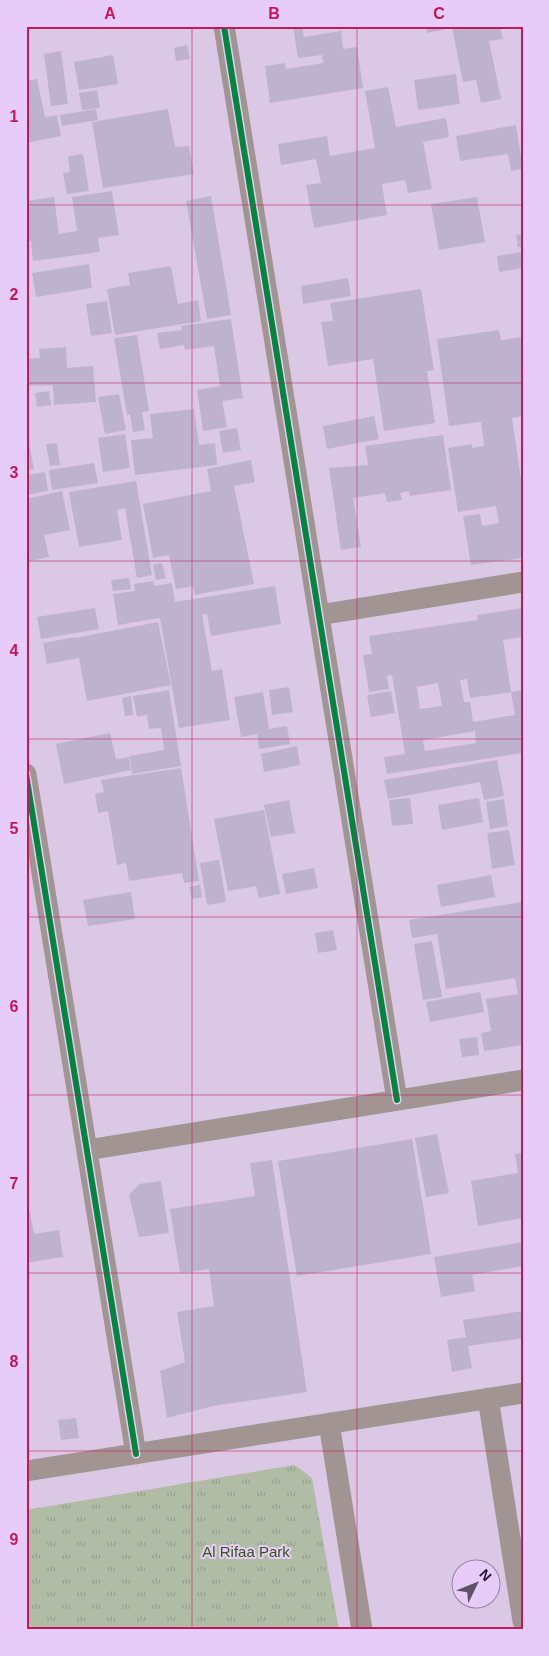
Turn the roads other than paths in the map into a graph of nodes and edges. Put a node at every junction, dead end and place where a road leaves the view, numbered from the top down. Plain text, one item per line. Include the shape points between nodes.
1 (224, 26) edge
2 (523, 582) edge
3 (319, 615) junction
4 (26, 774) edge
5 (523, 1080) edge
6 (397, 1100) junction
7 (87, 1150) junction
8 (523, 1393) edge
9 (488, 1398) junction
10 (329, 1423) junction
11 (136, 1454) junction
12 (26, 1472) edge
13 (523, 1621) edge
14 (362, 1630) edge

1 - 3 street
2 - 3 street
3 - 6 street
4 - 7 street
5 - 6 street
6 - 7 street
7 - 11 street
8 - 9 street
9 - 10 street
9 - 13 street
10 - 11 street
10 - 14 street
11 - 12 street

